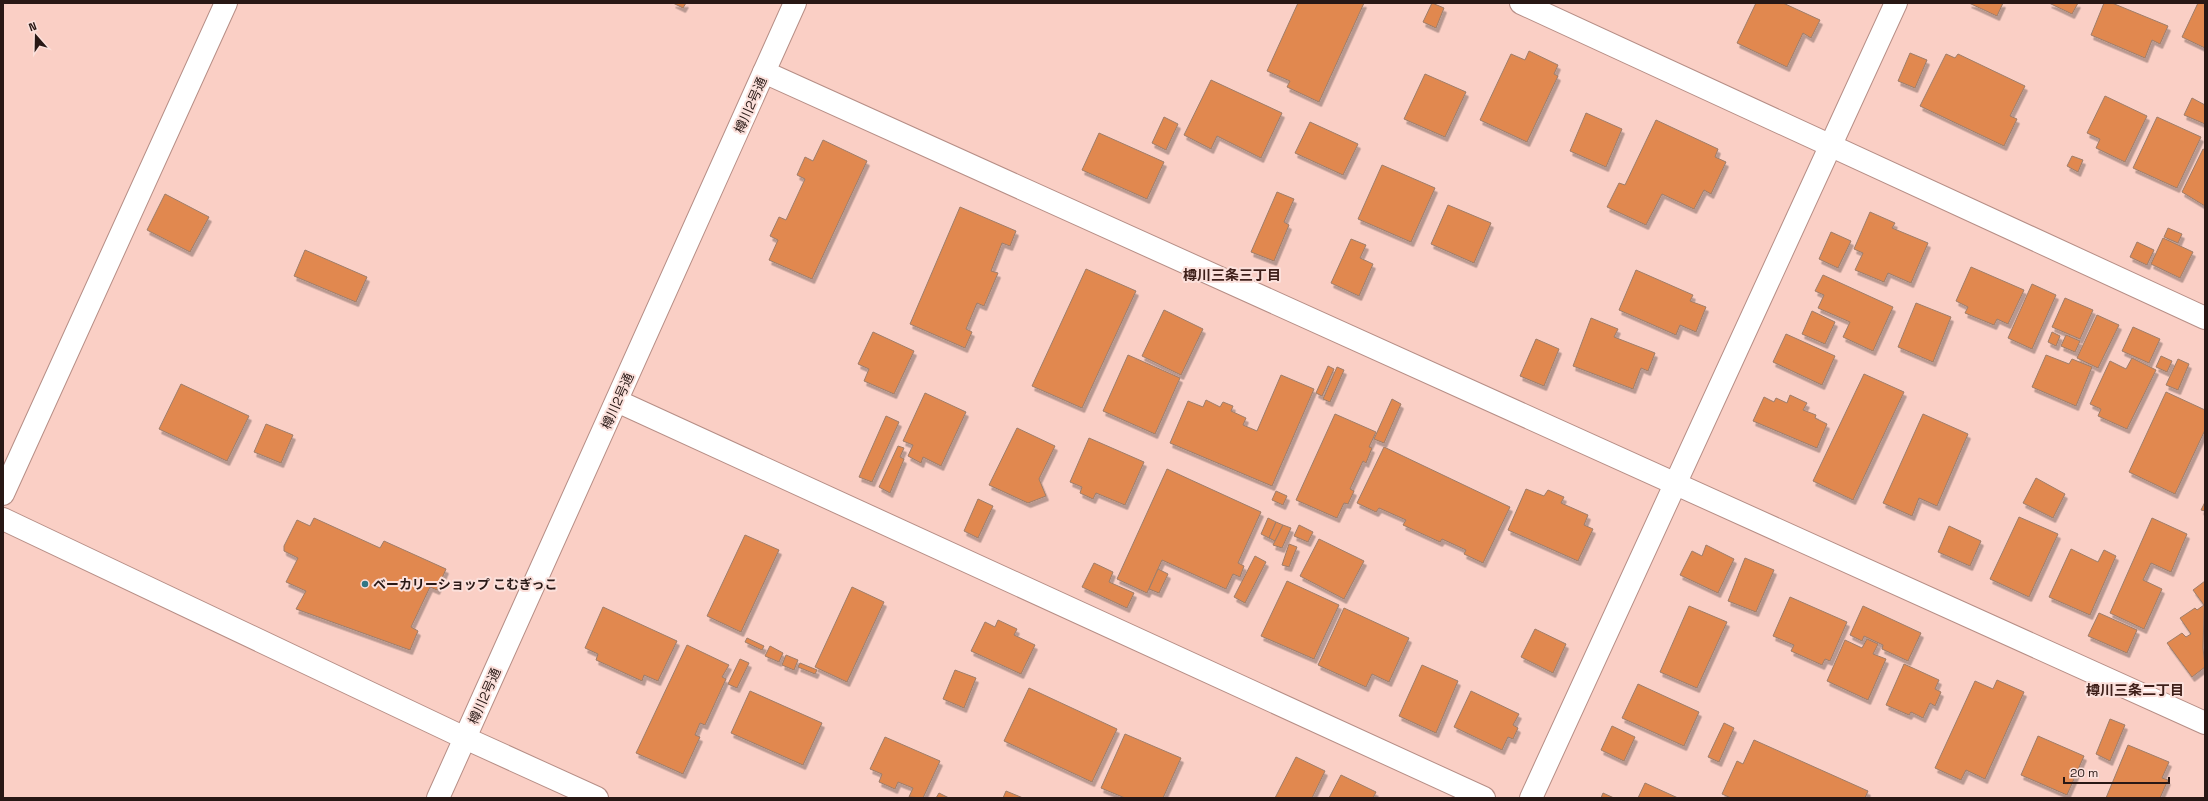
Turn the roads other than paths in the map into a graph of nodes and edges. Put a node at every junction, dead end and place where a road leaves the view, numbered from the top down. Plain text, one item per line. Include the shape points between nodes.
1 (226, 3) edge
2 (795, 3) edge
3 (1521, 3) edge
4 (1896, 3) edge
5 (764, 72) junction
6 (1832, 146) junction
7 (2205, 318) edge
8 (617, 401) junction
9 (1676, 484) junction
10 (3, 494) edge
11 (3, 519) edge
12 (2205, 723) edge
13 (465, 738) junction
14 (438, 798) edge
15 (597, 798) edge
16 (1484, 798) edge
17 (1531, 798) edge

1 - 10 street
2 - 5 street, 樽川2号通
3 - 6 street
4 - 6 street
5 - 8 street, 樽川2号通
5 - 9 street
6 - 7 street
6 - 9 street
8 - 13 street, 樽川2号通
8 - 16 street
9 - 12 street
9 - 17 street
11 - 13 street
13 - 14 street, 樽川2号通
13 - 15 street

